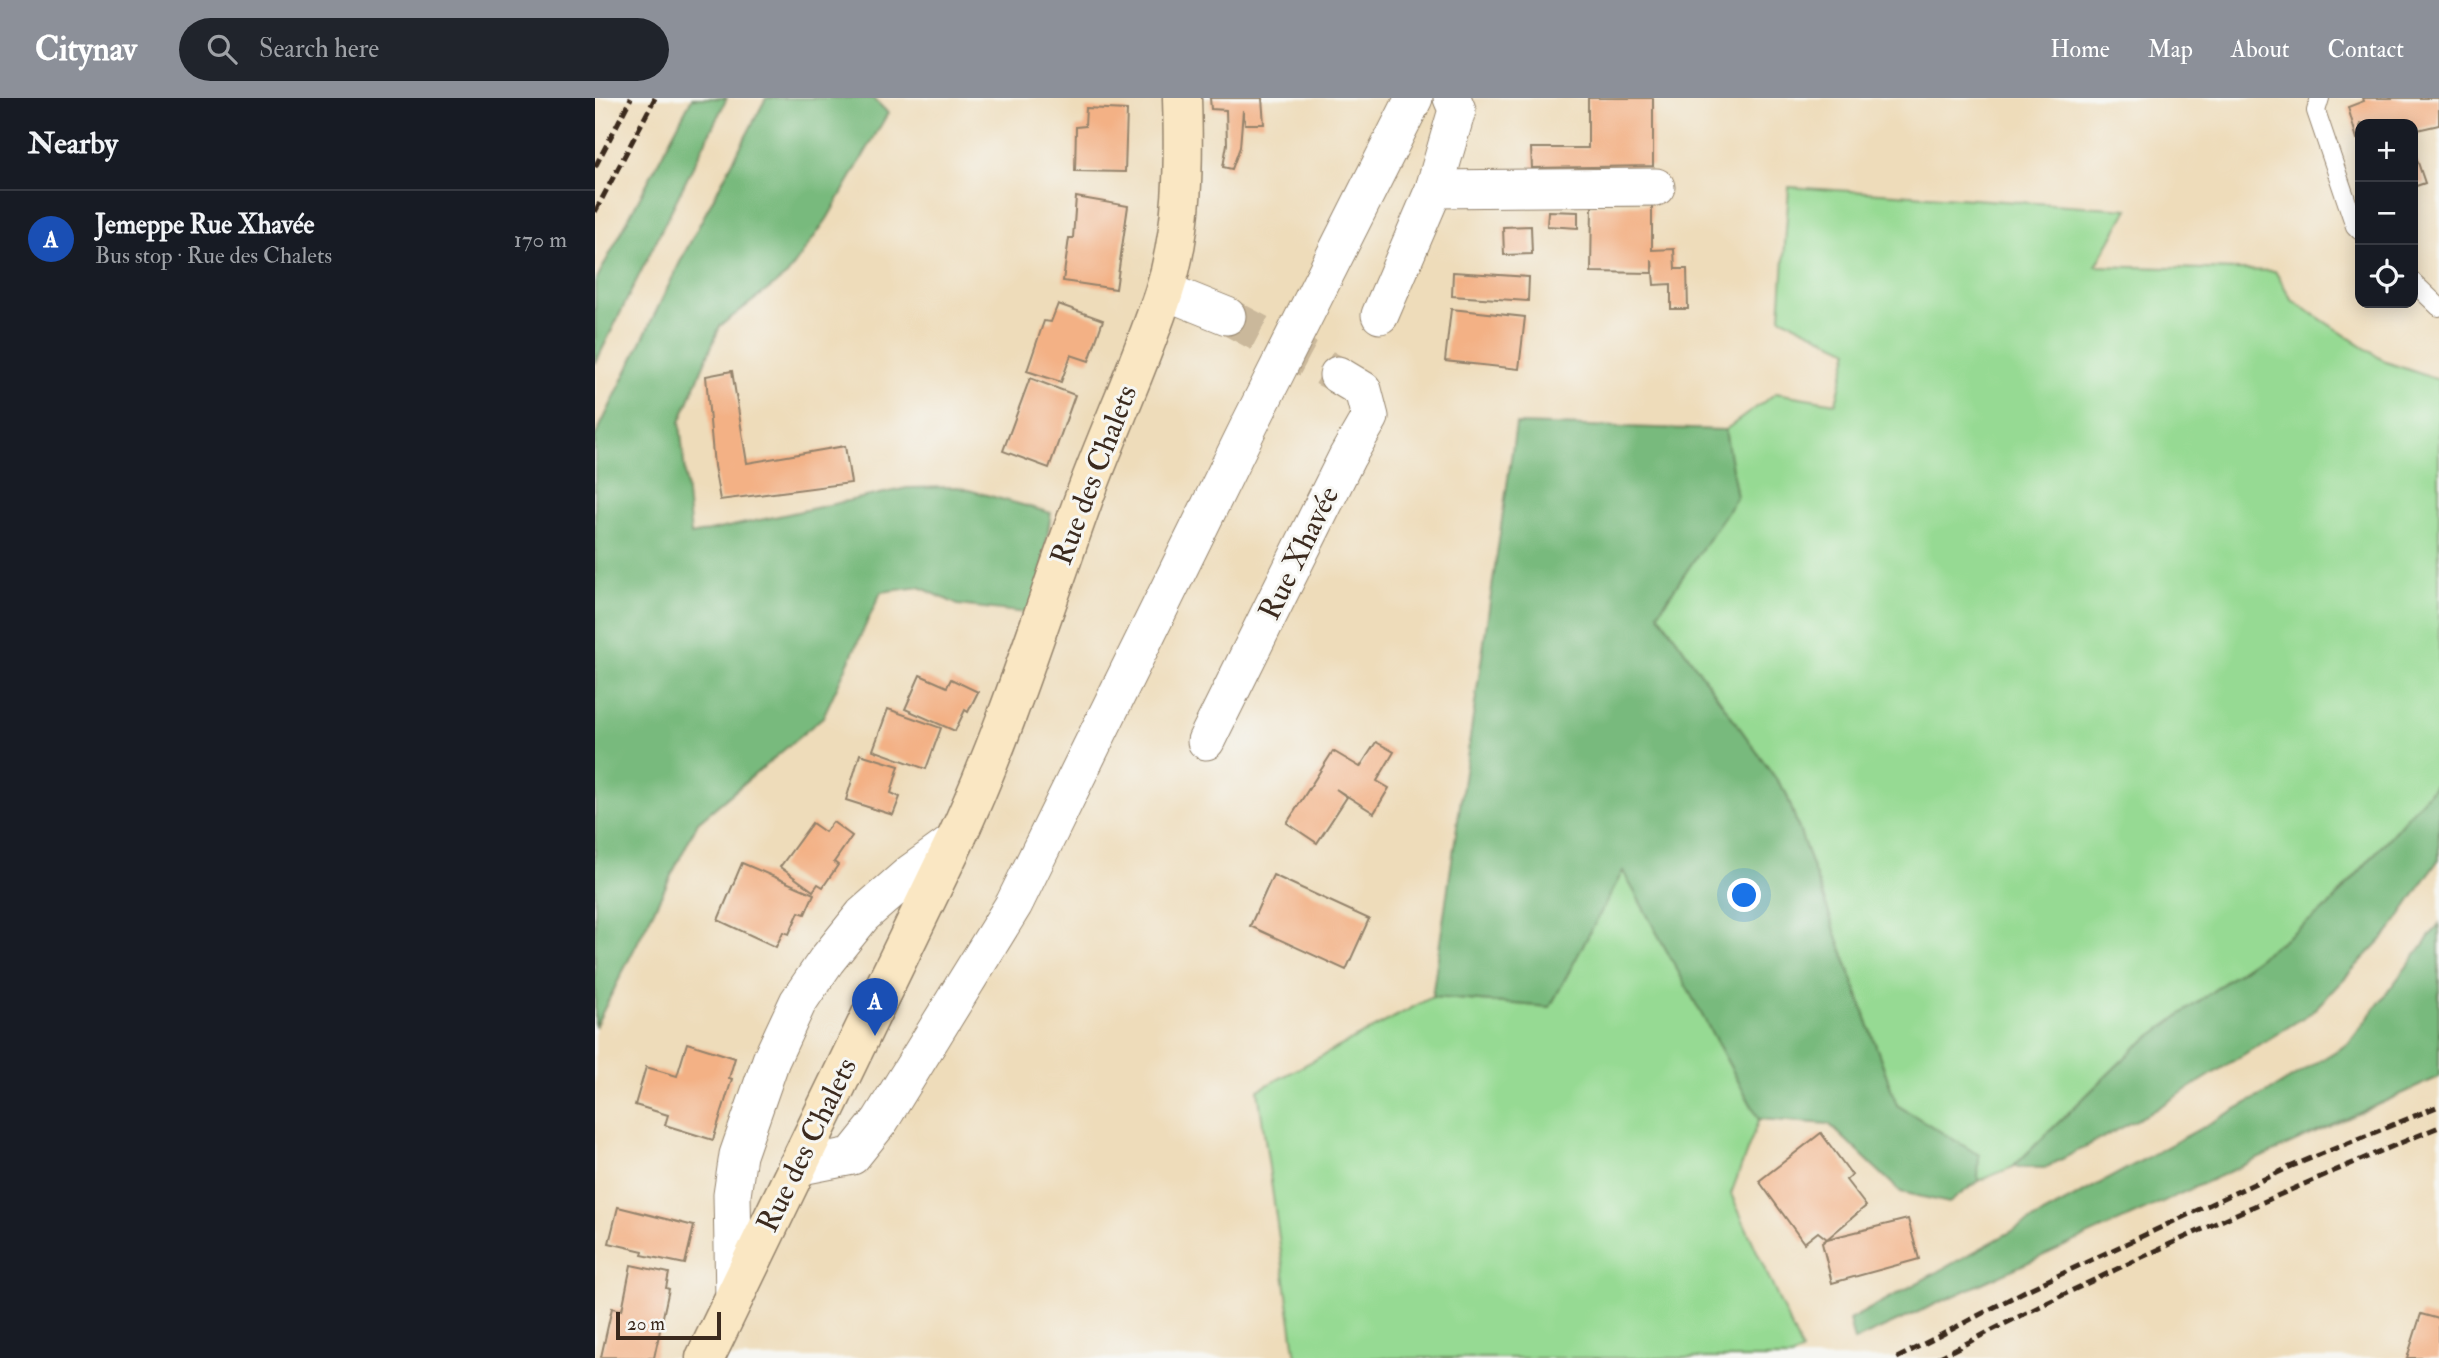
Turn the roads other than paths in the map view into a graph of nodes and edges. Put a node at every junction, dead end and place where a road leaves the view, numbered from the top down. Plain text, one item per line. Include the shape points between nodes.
1 (1182, 98) edge
2 (1414, 98) edge
3 (1452, 98) edge
4 (2320, 98) edge
5 (1656, 187) dead end
6 (1434, 189) junction
7 (2355, 226) edge
8 (2418, 287) edge
9 (1165, 291) junction
10 (2439, 307) edge
11 (1227, 316) tunnel mouth
12 (1380, 316) dead end
13 (1338, 375) tunnel mouth
14 (1206, 741) dead end
15 (955, 841) junction
16 (796, 1167) junction
17 (734, 1298) junction
18 (705, 1358) edge

1 - 9 street, Rue des Chalets via 1184,164
2 - 16 street via 1014,904 880,1122 852,1156
3 - 6 street via 1457,110
4 - 7 lane via 2315,111
5 - 6 street
6 - 12 street
8 - 10 lane
9 - 11 street
9 - 15 street, Rue des Chalets via 977,794
13 - 14 street, Rue Xhavée via 1363,390 1370,416
15 - 16 street, Rue des Chalets
15 - 17 street, Rue des Chalets via 863,915 798,1002 771,1060 738,1155 731,1195
16 - 17 street, Rue des Chalets
17 - 18 street, Rue des Chalets

